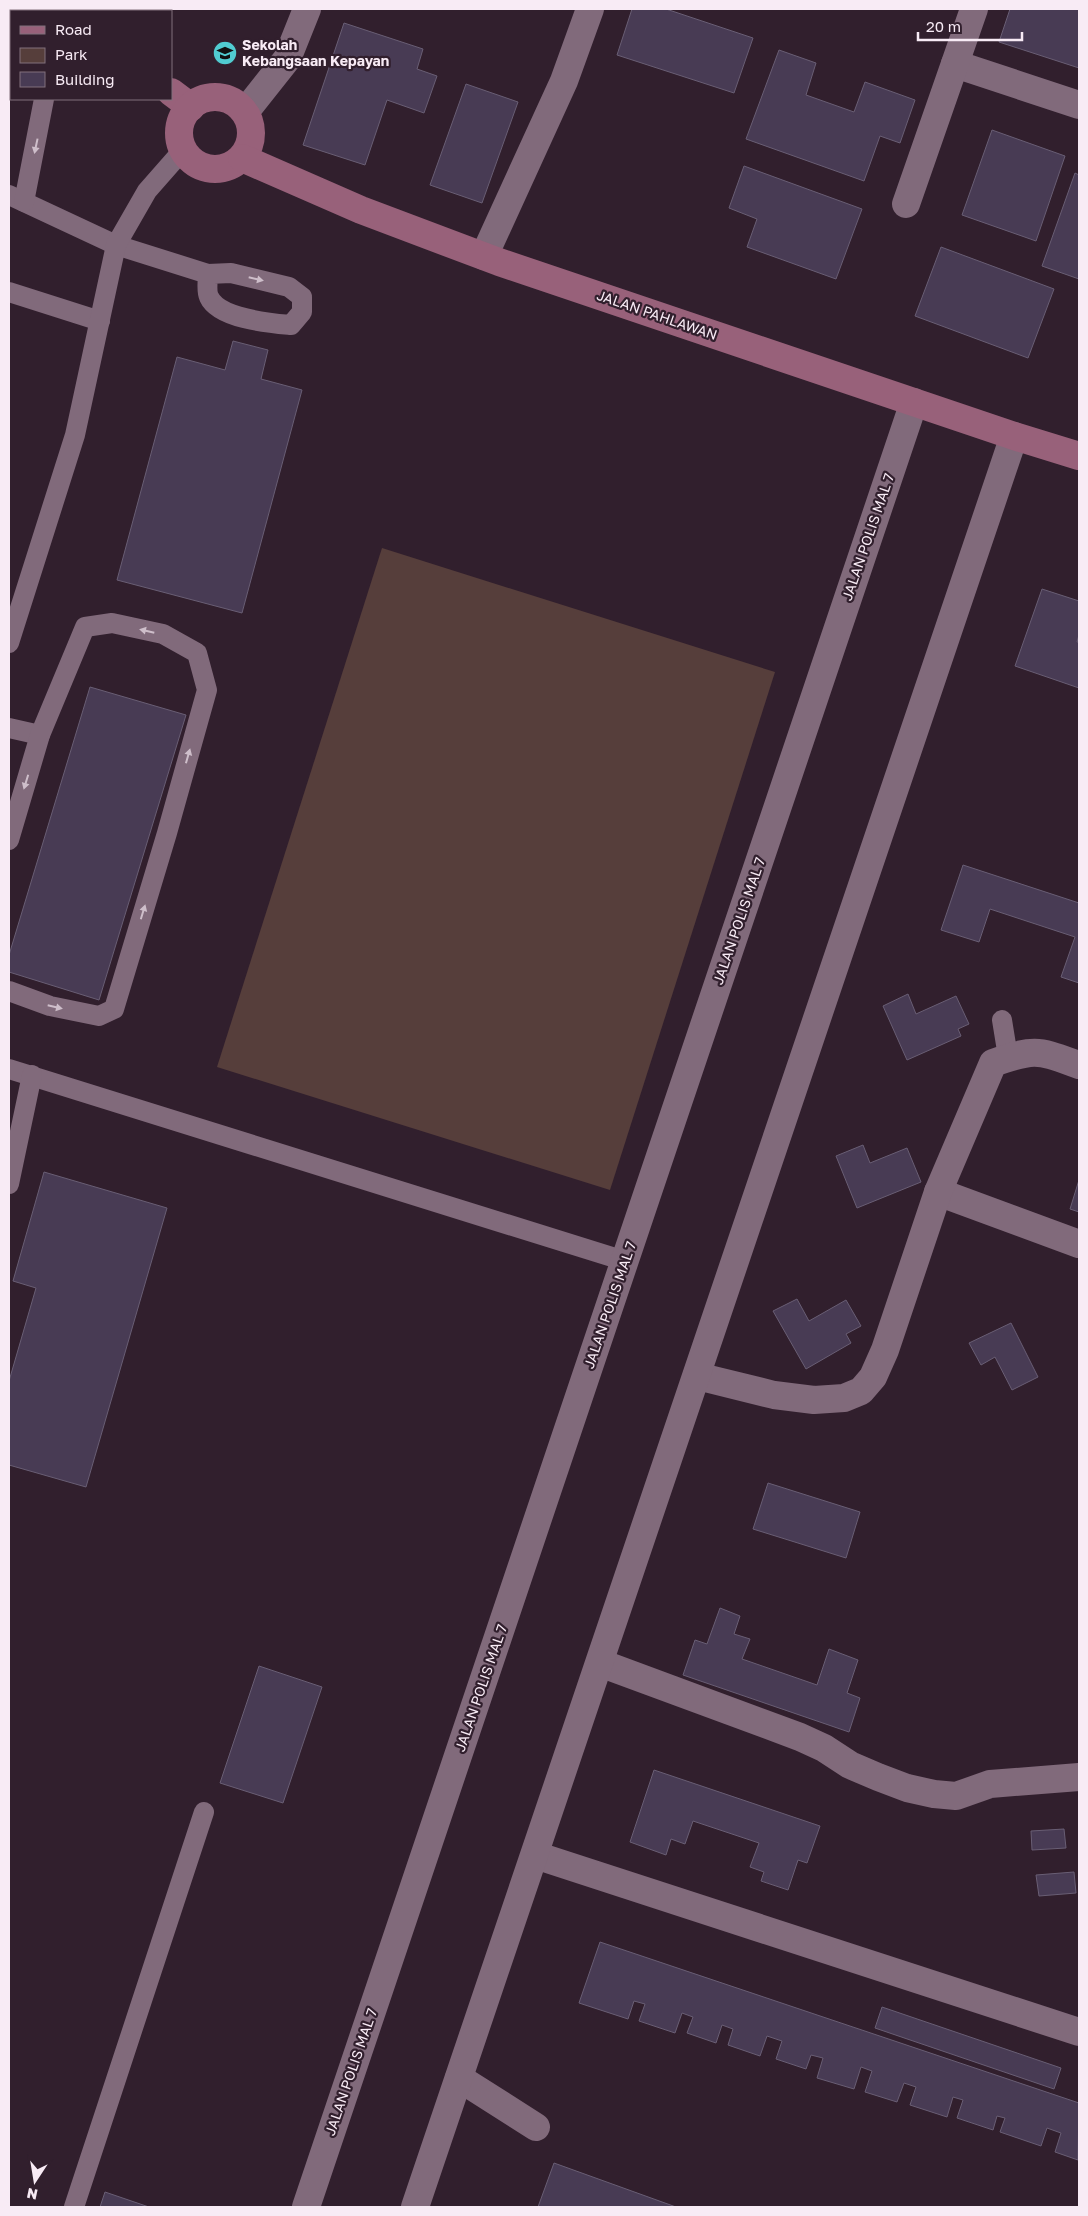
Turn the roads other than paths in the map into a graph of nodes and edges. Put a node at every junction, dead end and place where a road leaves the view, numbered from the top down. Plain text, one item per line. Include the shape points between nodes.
1 (307, 9) edge
2 (590, 9) edge
3 (974, 9) edge
4 (955, 64) junction
5 (181, 99) edge
6 (44, 100) edge
7 (1079, 105) edge
8 (245, 112) junction
9 (183, 150) junction
10 (242, 158) junction
11 (16, 199) edge
12 (906, 204) dead end
13 (116, 245) junction
14 (484, 256) junction
15 (208, 274) dead end
16 (9, 292) edge
17 (100, 321) junction
18 (914, 402) junction
19 (1014, 436) junction
20 (1079, 456) edge
21 (9, 643) edge
22 (9, 728) edge
23 (40, 735) junction
24 (9, 840) edge
25 (9, 992) edge
26 (1002, 1020) dead end
27 (1008, 1057) junction
28 (1079, 1065) edge
29 (9, 1070) edge
30 (32, 1075) junction
31 (9, 1184) edge
32 (938, 1192) junction
33 (1079, 1244) edge
34 (624, 1262) junction
35 (697, 1376) junction
36 (600, 1663) junction
37 (1079, 1777) edge
38 (204, 1812) dead end
39 (535, 1855) junction
40 (1079, 2032) edge
41 (459, 2078) junction
42 (536, 2127) dead end
43 (314, 2205) edge
44 (74, 2207) edge
45 (415, 2207) edge

1 - 8 street via 287,59
2 - 14 street via 564,81
3 - 4 street
4 - 7 street
4 - 12 street
5 - 8 street via 225,98
5 - 9 street
6 -> 11 lane
8 - 10 street via 252,135
9 - 10 street via 199,165 210,169 227,167
9 - 13 lane via 147,191
10 - 14 street, JALAN PAHLAWAN via 361,210
11 - 13 lane
13 - 15 lane
13 - 17 lane
14 - 18 street, JALAN PAHLAWAN
16 - 17 lane
17 - 21 lane via 75,434
18 - 19 street, JALAN PAHLAWAN
18 - 34 street, JALAN POLIS MAL 7
19 - 20 street, JALAN PAHLAWAN
19 - 35 street
22 - 23 lane
23 -> 24 lane
25 -> 23 lane via 50,1006 99,1016 114,1010 207,690 198,653 155,632 112,623 85,627
26 - 27 lane
27 - 28 street via 1024,1051 1043,1052
27 - 32 street via 993,1063
29 - 30 lane
30 - 31 lane
30 - 34 lane
32 - 33 street
32 - 35 street via 885,1350 873,1377 861,1391 844,1398 814,1400 774,1395
34 - 43 street, JALAN POLIS MAL 7
35 - 36 street
36 - 37 street via 800,1737 850,1765 906,1788 956,1796 990,1784
36 - 39 street
38 - 44 lane
39 - 40 street
39 - 41 street
41 - 42 street
41 - 45 street

